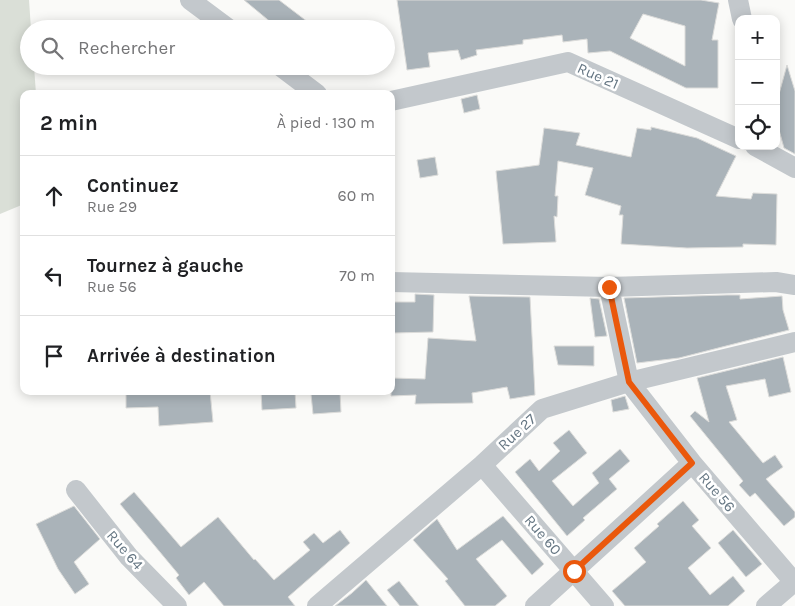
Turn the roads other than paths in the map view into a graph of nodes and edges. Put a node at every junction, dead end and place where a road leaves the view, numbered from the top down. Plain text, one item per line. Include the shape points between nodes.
1 (190, 0) edge
2 (738, 0) edge
3 (741, 15) edge
4 (217, 20) edge
5 (292, 75) edge
6 (312, 90) edge
7 (395, 100) edge
8 (735, 137) edge
9 (767, 150) edge
10 (795, 168) edge
11 (395, 282) edge
12 (795, 285) edge
13 (609, 287) junction
14 (795, 342) edge
15 (629, 382) junction
16 (692, 463) junction
17 (482, 465) junction
18 (76, 490) dead end
19 (574, 571) junction
20 (794, 582) edge
21 (177, 606) edge
22 (317, 606) edge
23 (534, 606) edge
24 (604, 606) edge
25 (766, 606) edge

1 - 4 street
2 - 3 street
5 - 6 street
7 - 8 street, Rue 21 via 568,62
9 - 10 street
11 - 13 street
12 - 13 street via 776,282
13 - 15 street, Rue 56
14 - 15 street, Rue 27
15 - 16 street, Rue 56
15 - 17 street, Rue 27 via 542,409
16 - 19 street
16 - 20 street, Rue 56
17 - 19 street, Rue 60
17 - 22 street, Rue 27
18 - 21 street, Rue 64 via 129,557
19 - 23 street
19 - 24 street, Rue 60
20 - 25 street

